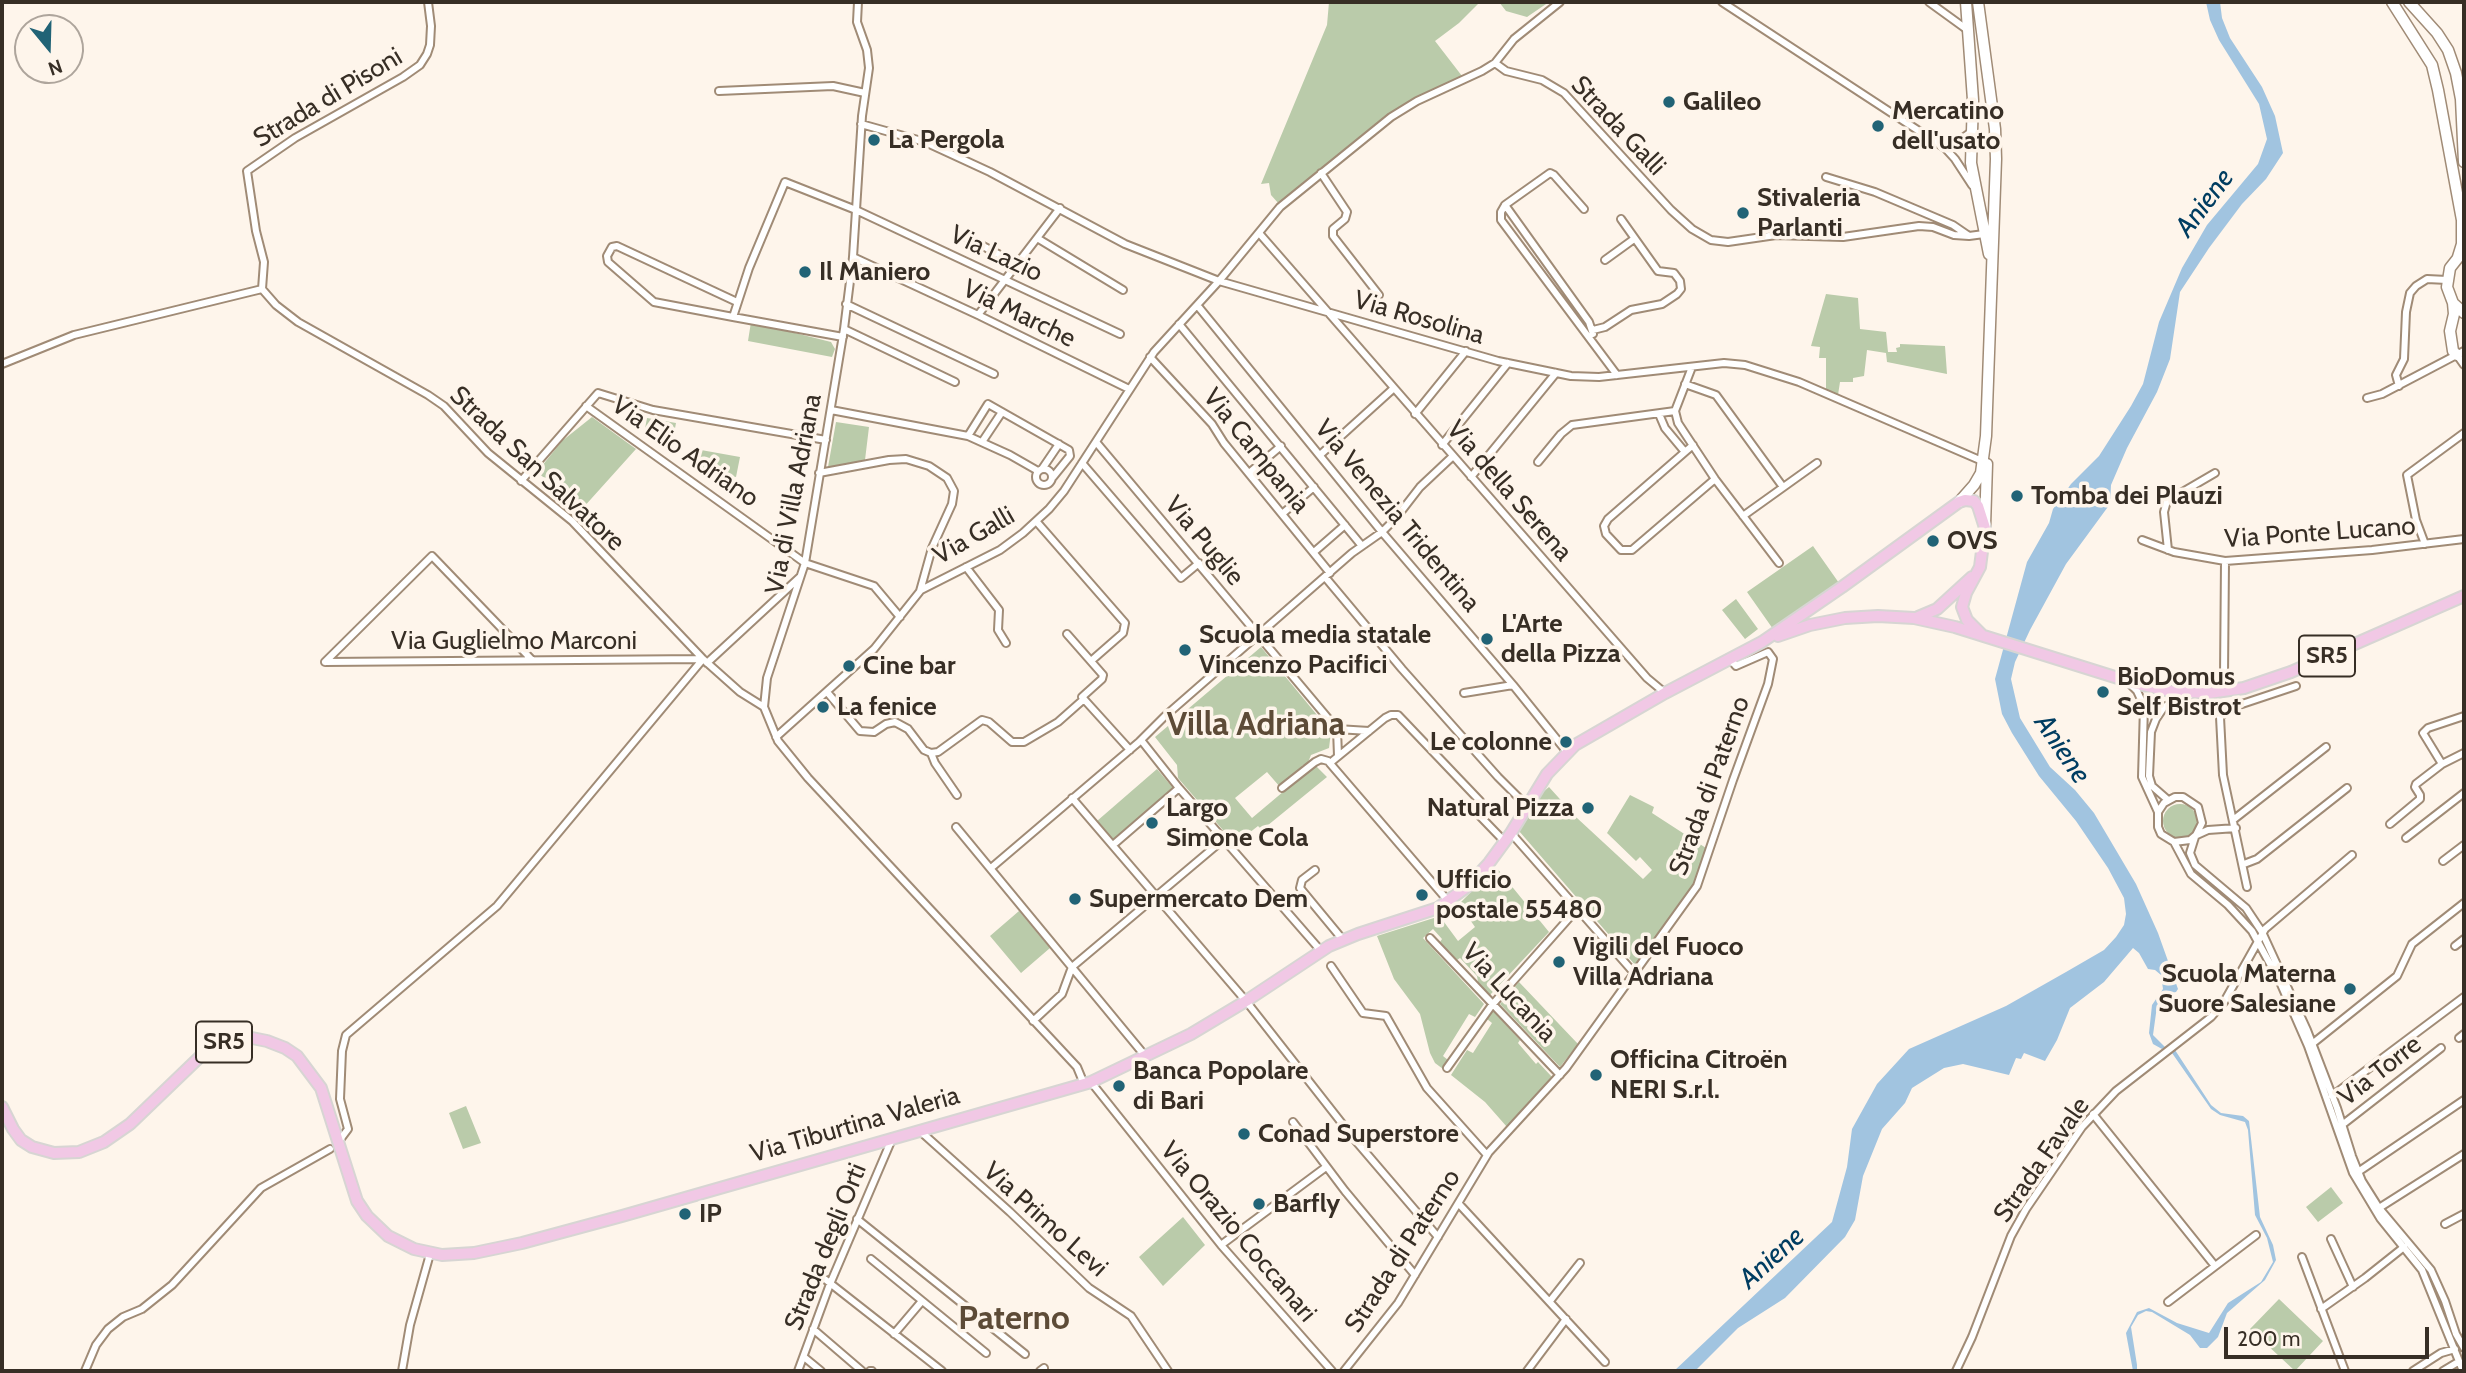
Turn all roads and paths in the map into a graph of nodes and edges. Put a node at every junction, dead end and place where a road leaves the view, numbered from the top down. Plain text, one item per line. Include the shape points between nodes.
1 (428, 2) edge
2 (858, 2) edge
3 (1560, 2) edge
4 (1722, 2) edge
5 (1929, 2) edge
6 (1966, 2) edge
7 (1978, 2) edge
8 (2392, 2) edge
9 (2409, 2) edge
10 (1969, 31) junction
11 (1495, 63) junction
12 (719, 91) dead end
13 (866, 93) junction
14 (861, 124) junction
15 (1995, 129) junction
16 (1972, 131) junction
17 (1927, 135) junction
18 (2464, 162) edge
19 (1321, 173) junction
20 (1826, 177) dead end
21 (1995, 188) junction
22 (1976, 190) junction
23 (1505, 205) junction
24 (1060, 208) junction
25 (856, 209) junction
26 (1584, 209) dead end
27 (1620, 219) dead end
28 (1259, 233) junction
29 (1984, 234) junction
30 (964, 236) dead end
31 (1969, 236) junction
32 (1037, 238) junction
33 (1634, 239) junction
34 (2461, 255) edge
35 (853, 257) junction
36 (1605, 260) dead end
37 (1017, 264) junction
38 (1992, 264) junction
39 (2443, 279) junction
40 (1003, 280) junction
41 (1219, 281) junction
42 (262, 289) junction
43 (1123, 290) dead end
44 (1379, 295) dead end
45 (737, 302) junction
46 (2453, 303) junction
47 (846, 304) junction
48 (1197, 305) junction
49 (1327, 311) junction
50 (2464, 313) edge
51 (978, 315) junction
52 (733, 317) junction
53 (2464, 322) edge
54 (1179, 324) junction
55 (844, 329) junction
56 (1593, 330) junction
57 (2450, 331) junction
58 (1120, 334) dead end
59 (843, 337) junction
60 (1592, 340) junction
61 (1466, 351) junction
62 (2461, 353) edge
63 (1150, 357) junction
64 (1508, 363) junction
65 (2, 364) edge
66 (2464, 365) edge
67 (1692, 367) junction
68 (1556, 373) junction
69 (994, 374) dead end
70 (1617, 375) junction
71 (955, 382) dead end
72 (1685, 384) junction
73 (2399, 386) junction
74 (1394, 388) junction
75 (1129, 389) junction
76 (2367, 398) dead end
77 (586, 406) junction
78 (831, 410) junction
79 (1002, 412) junction
80 (1675, 413) junction
81 (1415, 414) junction
82 (1660, 414) junction
83 (1663, 425) junction
84 (2464, 433) edge
85 (968, 436) junction
86 (1986, 436) junction
87 (826, 440) junction
88 (982, 442) junction
89 (1096, 442) junction
90 (1059, 444) junction
91 (1442, 445) junction
92 (1693, 445) junction
93 (1280, 446) junction
94 (1685, 452) junction
95 (1320, 455) junction
96 (1452, 456) junction
97 (1538, 461) dead end
98 (1982, 461) junction
99 (1082, 463) junction
100 (1817, 463) dead end
101 (1040, 470) junction
102 (819, 473) junction
103 (1249, 473) junction
104 (2215, 473) dead end
105 (1471, 477) junction
106 (1715, 479) junction
107 (1051, 480) junction
108 (521, 481) junction
109 (1314, 487) junction
110 (1783, 487) junction
111 (1062, 494) junction
112 (1959, 502) junction
113 (1282, 514) junction
114 (1743, 516) junction
115 (1036, 522) junction
116 (1345, 526) junction
117 (1985, 528) junction
118 (1382, 532) junction
119 (2463, 539) edge
120 (2142, 540) dead end
121 (2425, 544) junction
122 (1362, 546) junction
123 (2168, 550) junction
124 (1314, 552) junction
125 (2225, 561) junction
126 (805, 563) junction
127 (1199, 563) junction
128 (1779, 563) dead end
129 (966, 567) junction
130 (1980, 567) junction
131 (802, 575) junction
132 (1328, 575) junction
133 (920, 591) junction
134 (2461, 596) edge
135 (1806, 612) junction
136 (1964, 614) junction
137 (901, 617) junction
138 (1914, 618) junction
139 (1810, 625) junction
140 (1955, 627) junction
141 (1067, 634) dead end
142 (1982, 635) junction
143 (1257, 636) junction
144 (1762, 642) junction
145 (1006, 643) dead end
146 (1730, 659) junction
147 (532, 660) junction
148 (705, 661) junction
149 (1091, 661) junction
150 (2224, 676) dead end
151 (2125, 680) junction
152 (1513, 685) junction
153 (2296, 686) dead end
154 (827, 692) junction
155 (1464, 693) dead end
156 (1665, 693) junction
157 (2194, 693) junction
158 (1083, 698) junction
159 (764, 707) junction
160 (2464, 716) edge
161 (1337, 729) junction
162 (1369, 731) junction
163 (776, 737) junction
164 (1141, 740) junction
165 (2326, 747) dead end
166 (1130, 750) junction
167 (1567, 752) junction
168 (2464, 753) edge
169 (931, 754) junction
170 (1338, 756) junction
171 (1330, 763) junction
172 (2442, 764) junction
173 (1179, 788) junction
174 (1282, 788) dead end
175 (2347, 788) dead end
176 (2464, 793) edge
177 (957, 795) dead end
178 (1072, 798) junction
179 (2168, 800) junction
180 (1526, 805) junction
181 (2158, 812) junction
182 (2203, 820) junction
183 (2233, 820) junction
184 (2390, 824) dead end
185 (956, 827) dead end
186 (2236, 828) junction
187 (2211, 829) junction
188 (2196, 836) junction
189 (1508, 837) junction
190 (2406, 838) dead end
191 (1224, 839) junction
192 (2174, 842) junction
193 (1113, 845) junction
194 (2464, 845) edge
195 (2352, 855) dead end
196 (2443, 861) dead end
197 (2244, 864) junction
198 (991, 868) junction
199 (1315, 870) dead end
200 (2247, 887) dead end
201 (1157, 896) junction
202 (1449, 902) junction
203 (2464, 903) edge
204 (1577, 909) junction
205 (2262, 932) junction
206 (1430, 938) dead end
207 (2464, 939) edge
208 (1343, 940) junction
209 (2257, 940) junction
210 (2455, 946) dead end
211 (1321, 951) junction
212 (1331, 966) dead end
213 (1072, 967) junction
214 (1635, 974) junction
215 (2464, 997) edge
216 (1246, 1001) junction
217 (1492, 1005) junction
218 (1033, 1021) junction
219 (2312, 1044) junction
220 (2441, 1048) dead end
221 (1146, 1057) junction
222 (1447, 1068) dead end
223 (1560, 1075) junction
224 (1087, 1083) junction
225 (2332, 1096) junction
226 (2464, 1100) edge
227 (2, 1107) edge
228 (2093, 1114) junction
229 (1293, 1122) dead end
230 (2342, 1125) junction
231 (919, 1130) junction
232 (892, 1138) junction
233 (335, 1145) junction
234 (2464, 1154) edge
235 (1487, 1155) junction
236 (1326, 1167) junction
237 (2358, 1172) junction
238 (1459, 1204) junction
239 (2379, 1208) junction
240 (2464, 1214) edge
241 (857, 1219) junction
242 (2445, 1224) dead end
243 (2256, 1235) dead end
244 (1438, 1237) junction
245 (2331, 1239) dead end
246 (1221, 1245) junction
247 (2404, 1247) junction
248 (430, 1254) junction
249 (2302, 1257) dead end
250 (871, 1259) dead end
251 (1580, 1263) dead end
252 (2215, 1266) junction
253 (1415, 1275) junction
254 (828, 1282) junction
255 (2353, 1287) junction
256 (922, 1301) junction
257 (1550, 1301) junction
258 (2168, 1302) dead end
259 (2321, 1309) junction
260 (1566, 1319) junction
261 (813, 1329) junction
262 (894, 1334) junction
263 (2464, 1348) edge
264 (2453, 1349) junction
265 (986, 1353) dead end
266 (1025, 1354) dead end
267 (2464, 1354) edge
268 (804, 1357) junction
269 (2458, 1360) junction
270 (1605, 1362) dead end
271 (85, 1371) edge
272 (402, 1371) edge
273 (798, 1371) edge
274 (821, 1371) edge
275 (862, 1371) edge
276 (942, 1371) edge
277 (1168, 1371) edge
278 (1332, 1371) edge
279 (1345, 1371) edge
280 (1527, 1371) edge
281 (1956, 1371) edge
282 (2345, 1371) edge
283 (2413, 1371) edge
284 (2443, 1371) edge
285 (2463, 1371) edge

1 - 42 street, Strada di Pisoni via 429,45 420,65 247,171 263,259
2 - 13 street, Via di Villa Adriana via 857,22 869,64
3 - 11 street via 1514,39
4 - 17 street
5 - 10 street
6 - 10 main road
7 - 15 main road
8 - 34 main road via 2432,65 2462,220
9 - 18 main road via 2437,33 2456,73
10 - 16 main road
11 - 19 street via 1401,111
11 - 31 street, Strada Galli via 1506,71 1546,81 1564,93 1671,211 1711,240 1728,243 1776,235 1843,237 1923,225
12 - 13 street via 836,86
13 - 14 street, Via di Villa Adriana
14 - 24 street, Via Rosolina via 925,142
14 - 25 street, Via di Villa Adriana
15 - 16 main road via 1984,124
15 - 21 main road
16 - 17 street via 1955,143
16 - 22 main road
17 - 22 street via 1952,155
19 - 28 street
19 - 44 street via 1347,212 1333,229 1333,236
20 - 31 street via 1875,192
21 - 22 main road via 1986,195
21 - 38 main road
22 - 29 main road
23 - 26 street via 1551,173
23 - 56 street
23 - 60 street via 1503,224
24 - 32 street
24 - 41 street, Via Rosolina via 1125,244
25 - 35 street, Via di Villa Adriana
25 - 40 street, Via Lazio
25 - 45 street, Via Lazio via 785,182
27 - 33 street
28 - 41 street
28 - 49 street, Via della Serena
29 - 31 street, Strada Galli
29 - 38 main road
30 - 37 street
32 - 37 street
32 - 43 street
33 - 36 street
33 - 56 street via 1658,272 1674,274 1681,290 1662,304 1631,310
34 - 39 main road
35 - 47 street, Via di Villa Adriana
35 - 51 street, Via Marche
37 - 40 street
38 - 86 main road
39 - 46 main road
39 - 73 street via 2425,280 2410,293 2404,359 2396,375
40 - 51 street
40 - 58 street, Via Lazio
41 - 48 street, Via Galli
41 - 49 street, Via Rosolina
42 - 65 street via 74,335
42 - 108 street, Strada San Salvatore via 298,322 439,401
45 - 52 street
45 - 52 street via 617,246 607,256 608,262 654,302
46 - 50 main road
46 - 57 main road
47 - 55 street, Via di Villa Adriana
47 - 69 street
48 - 54 street, Via Galli
48 - 95 street, Via Venezia Tridentina
49 - 61 street, Via Rosolina
49 - 74 street, Via della Serena
51 - 75 street, Via Marche
52 - 59 street
53 - 57 main road
54 - 63 street, Via Galli
54 - 93 street
55 - 59 street, Via di Villa Adriana
55 - 71 street
56 - 60 street
57 - 62 main road via 2453,351
59 - 78 street, Via di Villa Adriana
60 - 70 street
61 - 64 street, Via Rosolina
61 - 81 street
62 - 66 street
62 - 73 street
63 - 75 street, Via Galli
63 - 103 street, Via Campania via 1212,424
64 - 68 street, Via Rosolina
64 - 91 street
67 - 70 street, Via Rosolina
67 - 72 street
67 - 98 street, Via Rosolina via 1736,363 1788,378
68 - 70 street, Via Rosolina
68 - 105 street
72 - 80 street
72 - 110 street via 1717,396
73 - 76 street
74 - 81 street, Via della Serena
74 - 95 street
75 - 89 street, Via Galli
77 - 87 street via 598,393 653,410
77 - 108 street
77 - 126 street, Via Elio Adriano
78 - 85 street
78 - 87 street, Via di Villa Adriana
79 - 85 street via 988,404
79 - 88 street
79 - 90 street
80 - 82 street
80 - 83 street
80 - 92 street
81 - 91 street, Via della Serena
82 - 83 street
82 - 97 street via 1572,425
83 - 94 street
84 - 121 street via 2407,475
85 - 88 street
86 - 98 main road
86 - 117 main road
87 - 102 street, Via di Villa Adriana
88 - 101 street
89 - 99 street, Via Galli
89 - 127 street, Via Puglie
90 - 101 street
90 - 107 street via 1070,454
91 - 96 street, Via della Serena
92 - 94 street
92 - 106 street
93 - 103 street
93 - 109 street
94 - 106 street via 1606,522 1605,532 1620,549 1636,548
95 - 118 street, Via Venezia Tridentina
96 - 105 street, Via della Serena
96 - 118 street
98 - 112 main road via 1978,480
99 - 111 street, Via Galli
99 - 127 street via 1181,578
100 - 110 street
101 - 107 street via 1049,470
101 - 107 street via 1038,482 1045,485
102 - 126 street, Via di Villa Adriana
102 - 133 street via 906,459 947,478 954,491 952,504 932,548
103 - 113 street, Via Campania
104 - 123 street via 2167,501
105 - 156 street, Via della Serena
106 - 114 street
107 - 111 street
108 - 148 street, Strada San Salvatore via 570,519
109 - 113 street
109 - 116 street
110 - 114 street
111 - 115 street, Via Galli
112 - 117 main road via 1976,503
112 - 135 main road, Via Tiburtina Valeria / SR5
113 - 124 street, Via Campania
114 - 128 street
115 - 129 street, Via Galli via 1000,550
115 - 149 street via 1125,623 1123,633
116 - 122 street
116 - 124 street
117 - 130 main road
118 - 122 street
118 - 152 street, Via Venezia Tridentina
119 - 121 street, Via Ponte Lucano
120 - 123 street, Via Ponte Lucano
121 - 125 street, Via Ponte Lucano
122 - 132 street
123 - 125 street, Via Ponte Lucano
124 - 132 street, Via Campania
125 - 150 street
126 - 131 street, Via di Villa Adriana
126 - 137 street, Via Elio Adriano via 874,586
127 - 143 street, Via Puglie
129 - 133 street, Via Galli
129 - 145 street via 999,610 998,631
130 - 136 main road via 1965,596
130 - 138 main road via 1937,609
131 - 148 street
131 - 159 street, Via di Villa Adriana via 766,682
132 - 143 street
132 - 180 street, Via Campania via 1402,669
133 - 137 street, Via Galli
134 - 157 main road, Via Tiburtina Valeria / SR5 via 2266,681 2226,692
135 - 139 main road
135 - 144 main road, Via Tiburtina Valeria / SR5
136 - 140 street
136 - 142 main road
137 - 154 street, Via Galli
138 - 139 main road, Via Tiburtina Valeria / SR5 via 1861,616
138 - 140 main road, Via Tiburtina Valeria / SR5
139 - 144 main road, Via Tiburtina Valeria / SR5
140 - 142 main road, Via Tiburtina Valeria / SR5
141 - 149 street
142 - 151 main road, Via Tiburtina Valeria / SR5
143 - 161 street, Via Puglie
143 - 164 street
144 - 146 main road, Via Tiburtina Valeria / SR5
146 - 156 main road, Via Tiburtina Valeria / SR5
146 - 214 street, Strada di Paterno via 1736,666 1771,653 1768,684 1697,886
147 - 147 street, Via Guglielmo Marconi via 432,556 325,662
147 - 148 street, Via Guglielmo Marconi
148 - 159 street, Strada San Salvatore
148 - 233 street via 514,888 346,1035 340,1099 348,1129
149 - 158 street via 1103,678
151 - 157 main road, Via Tiburtina Valeria / SR5
151 - 181 street via 2144,706 2142,778
152 - 155 street
152 - 167 street, Via Venezia Tridentina
153 - 183 street via 2230,708 2220,718 2223,775
154 - 163 street, Via Galli
154 - 169 street via 858,729 874,732 895,722
156 - 167 main road, Via Tiburtina Valeria / SR5
157 - 179 street via 2164,707 2151,732 2149,776 2152,786
158 - 166 street
158 - 169 street via 1055,724 1022,743 1012,742 982,720
159 - 163 street
160 - 172 street via 2423,732
161 - 162 street
161 - 170 street
162 - 170 street
162 - 189 street via 1394,714 1402,718 1480,802 1476,812
163 - 218 street via 816,787
164 - 166 street
164 - 173 street
165 - 183 street
166 - 178 street
167 - 180 main road, Via Tiburtina Valeria / SR5
168 - 172 street
169 - 177 street
170 - 171 street
171 - 174 street via 1318,761
171 - 202 street
172 - 184 street via 2416,784 2420,799
173 - 191 street
173 - 193 street
175 - 197 street via 2257,859
176 - 190 street
178 - 193 street
178 - 198 street
179 - 181 street
179 - 182 street via 2189,799 2199,807
180 - 189 main road, Via Tiburtina Valeria / SR5
181 - 192 street via 2161,834
182 - 187 street
182 - 188 street
183 - 186 street
185 - 198 street
186 - 187 street
186 - 197 street
187 - 188 street
188 - 192 street
188 - 205 street via 2190,853 2195,865 2246,908
189 - 202 main road, Via Tiburtina Valeria / SR5 via 1475,880
189 - 204 street
191 - 201 street
191 - 211 street
192 - 209 street via 2190,874 2228,905
193 - 201 street
194 - 196 street
195 - 205 street, Strada Favale
197 - 200 street
198 - 213 street
199 - 208 street via 1302,880 1300,888
201 - 213 street
201 - 216 street
202 - 208 main road, Via Tiburtina Valeria / SR5
203 - 219 street via 2410,945 2397,976
204 - 214 street
204 - 217 street
205 - 209 street, Strada Favale
205 - 219 street
206 - 217 street, Via Lucania
207 - 210 street
208 - 211 main road, Via Tiburtina Valeria / SR5
209 - 228 street, Strada Favale via 2248,962 2211,1017
209 - 247 street via 2308,1046 2356,1180
211 - 216 main road, Via Tiburtina Valeria / SR5
212 - 235 street via 1364,1013 1386,1016 1428,1090
213 - 218 street via 1063,992
213 - 221 street
214 - 223 street, Strada di Paterno
215 - 225 street
216 - 221 main road, Via Tiburtina Valeria / SR5
216 - 244 street
217 - 222 street
217 - 223 street, Via Lucania
218 - 224 street
219 - 225 street
220 - 230 street, Via Torre
221 - 224 main road, Via Tiburtina Valeria / SR5
223 - 235 street, Strada di Paterno
224 - 231 main road, Via Tiburtina Valeria / SR5
224 - 246 street, Via Orazio Coccanari
225 - 230 street
226 - 237 street
227 - 233 main road, Via Tiburtina Valeria / SR5 via 21,1140 32,1147 54,1153 79,1152 125,1128 207,1050 230,1040 252,1038 285,1048 303,1063 321,1088
228 - 252 street
228 - 281 street, Strada Favale via 2017,1225
229 - 236 street
230 - 237 street
231 - 232 main road, Via Tiburtina Valeria / SR5
231 - 277 street, Via Primo Levi via 1089,1288 1121,1307
232 - 241 street, Strada degli Orti
232 - 248 main road, Via Tiburtina Valeria / SR5 via 559,1233 474,1253
233 - 248 main road, Via Tiburtina Valeria / SR5 via 367,1216 392,1239
233 - 271 street via 261,1188 172,1285 108,1329
234 - 239 street
235 - 238 street, Strada di Paterno
236 - 246 street
236 - 253 street
237 - 239 street
238 - 244 street, Strada di Paterno
238 - 257 street
239 - 263 street via 2429,1267
240 - 242 street
241 - 254 street, Strada degli Orti
241 - 266 street
243 - 252 street
244 - 253 street, Strada di Paterno
245 - 255 street
246 - 278 street, Via Orazio Coccanari
247 - 255 street
247 - 264 street via 2426,1277
248 - 272 street
249 - 259 street
250 - 256 street
251 - 257 street
252 - 258 street
253 - 279 street, Strada di Paterno
254 - 261 street, Strada degli Orti
254 - 262 street
255 - 259 street
256 - 262 street
256 - 265 street
257 - 260 street
259 - 282 street
260 - 270 street
260 - 280 street
261 - 268 street, Strada degli Orti
261 - 275 street
262 - 276 street
263 - 264 street
264 - 269 street
264 - 283 street
267 - 269 street
268 - 273 street, Strada degli Orti
268 - 274 street
269 - 284 street
269 - 285 street

